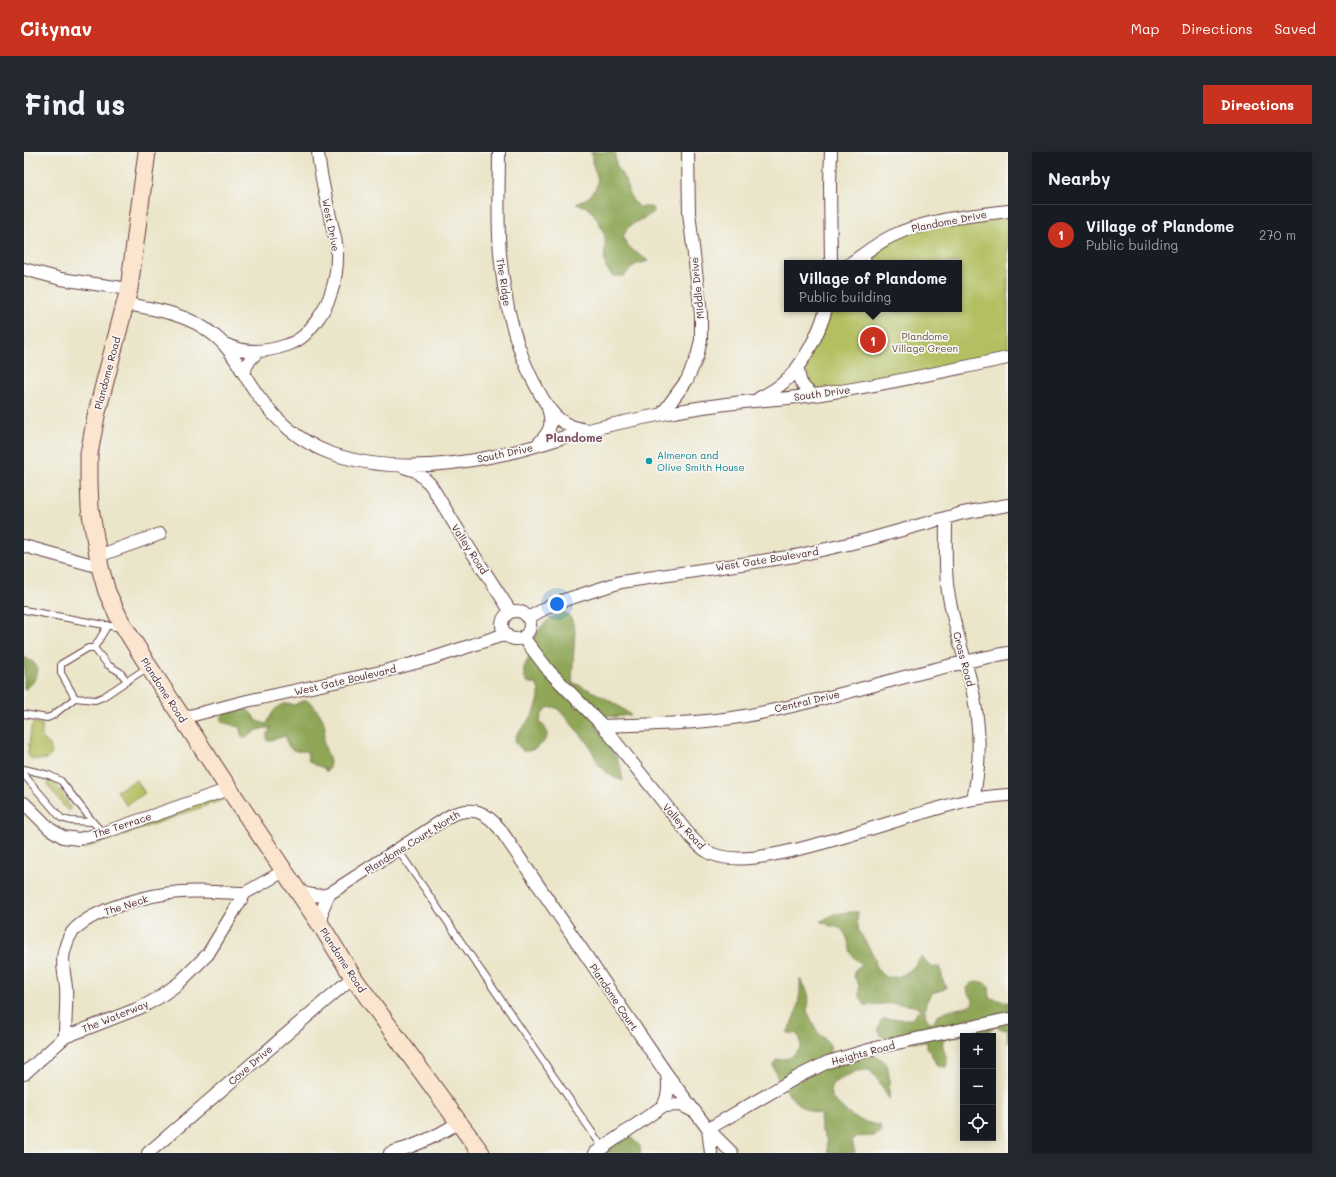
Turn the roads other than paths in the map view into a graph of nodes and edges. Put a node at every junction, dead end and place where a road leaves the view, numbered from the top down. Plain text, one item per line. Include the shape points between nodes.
1 (147, 152) edge
2 (318, 152) edge
3 (499, 152) edge
4 (688, 152) edge
5 (831, 152) edge
6 (1008, 211) edge
7 (867, 258) edge
8 (831, 260) edge
9 (24, 269) edge
10 (128, 296) junction
11 (825, 312) edge
12 (225, 344) junction
13 (258, 352) junction
14 (1008, 358) edge
15 (798, 366) junction
16 (244, 374) junction
17 (813, 395) junction
18 (755, 401) junction
19 (546, 405) junction
20 (662, 414) junction
21 (588, 430) junction
22 (536, 446) junction
23 (438, 465) junction
24 (401, 466) junction
25 (430, 484) junction
26 (1008, 505) edge
27 (946, 518) junction
28 (160, 534) dead end
29 (24, 546) edge
30 (99, 562) junction
31 (24, 610) edge
32 (511, 612) junction
33 (528, 618) junction
34 (108, 625) junction
35 (125, 628) junction
36 (506, 634) junction
37 (523, 637) junction
38 (94, 648) junction
39 (1008, 653) edge
40 (965, 662) junction
41 (149, 667) junction
42 (127, 681) junction
43 (75, 698) junction
44 (24, 714) edge
45 (182, 718) junction
46 (603, 726) junction
47 (24, 769) edge
48 (24, 775) edge
49 (229, 789) junction
50 (1008, 795) edge
51 (973, 799) junction
52 (24, 803) edge
53 (93, 822) junction
54 (103, 832) junction
55 (398, 850) junction
56 (523, 864) joint
57 (284, 871) junction
58 (297, 890) junction
59 (245, 893) junction
60 (329, 894) junction
61 (322, 926) junction
62 (352, 977) junction
63 (1008, 1020) edge
64 (65, 1037) junction
65 (666, 1073) junction
66 (24, 1074) edge
67 (663, 1106) junction
68 (694, 1111) junction
69 (458, 1123) junction
70 (708, 1129) junction
71 (599, 1150) edge
72 (148, 1153) edge
73 (390, 1153) edge
74 (481, 1153) edge
75 (711, 1153) edge
76 (732, 1153) edge

1 - 10 main road, Plandome Road
2 - 13 street, West Drive via 338,257 330,297 324,312 307,334 296,342 278,349
3 - 19 street, The Ridge via 500,252 508,309 526,367
4 - 20 street, Middle Drive via 689,214 701,314 701,340 687,380
5 - 8 street
6 - 7 street, Plandome Drive via 915,227 890,237
9 - 10 street, South Drive
10 - 12 street, South Drive via 197,324
10 - 30 main road, Plandome Road via 96,416 90,454 89,494
11 - 15 street via 820,327
12 - 13 street, West Drive via 241,350
12 - 16 street, South Drive
13 - 16 street via 245,367
14 - 17 street, South Drive
15 - 17 street via 802,386
15 - 18 street via 783,384
16 - 24 street, South Drive via 264,405 283,426 303,440 352,460
17 - 18 street, South Drive
18 - 20 street, South Drive
19 - 21 street, The Ridge via 563,422
19 - 22 street, The Ridge via 550,415 550,426
20 - 21 street, South Drive
21 - 22 street, South Drive
22 - 23 street, South Drive
23 - 24 street, South Drive
23 - 25 street via 432,474
24 - 25 street, Valley Road via 416,471
25 - 32 street, Valley Road
26 - 27 street, West Gate Boulevard
27 - 33 street, West Gate Boulevard via 802,554 621,582 555,603
27 - 40 street, Cross Road via 948,585
28 - 30 street
29 - 30 street
30 - 35 main road, Plandome Road via 111,602
31 - 34 lane
32 - 33 street via 522,612
32 - 36 street via 504,620
33 - 37 street via 530,627
34 - 35 lane
34 - 38 lane
35 - 41 main road, Plandome Road
36 - 37 street via 514,638
36 - 45 street, West Gate Boulevard via 430,660
37 - 46 street, Valley Road via 549,671
38 - 42 lane via 108,666 120,672
38 - 43 lane via 88,648 60,664 61,673
39 - 40 street, Central Drive
40 - 46 street, Central Drive via 746,715 692,723
40 - 51 street, Cross Road via 975,704 979,742
41 - 42 lane
41 - 45 main road, Plandome Road
42 - 43 lane via 100,698
43 - 44 lane via 47,718
45 - 49 main road, Plandome Road
46 - 51 street, Valley Road via 701,847 712,854 741,858 764,856 825,843
47 - 53 lane via 49,775 61,781
48 - 53 lane via 61,818
49 - 54 street, The Terrace
49 - 57 main road, Plandome Road
50 - 51 street, Valley Road
52 - 54 street, The Terrace via 50,829 63,837 80,839
53 - 54 lane
55 - 56 street, Plandome Court North via 451,815 471,810 483,813 492,820
55 - 60 street, Plandome Court North
55 - 71 lane
56 - 65 street, Plandome Court
57 - 58 main road, Plandome Road
57 - 59 street, The Waterway
58 - 60 street via 313,896
58 - 61 main road, Plandome Road
59 - 64 street, The Waterway via 208,954 179,983 142,1007
59 - 64 street, The Neck via 160,894 107,909 81,924 69,936 64,953
60 - 61 street via 322,910
61 - 62 main road, Plandome Road
62 - 69 main road, Plandome Road
62 - 72 street, Cove Drive
63 - 70 street, Heights Road via 878,1047 828,1062
64 - 66 street, The Waterway
65 - 67 street via 668,1097
65 - 68 street, Plandome Court
67 - 68 street via 681,1105
67 - 71 street
68 - 70 street, Plandome Court
69 - 73 street via 436,1136
69 - 74 main road, Plandome Road
70 - 75 street
70 - 76 street, Plandome Court

